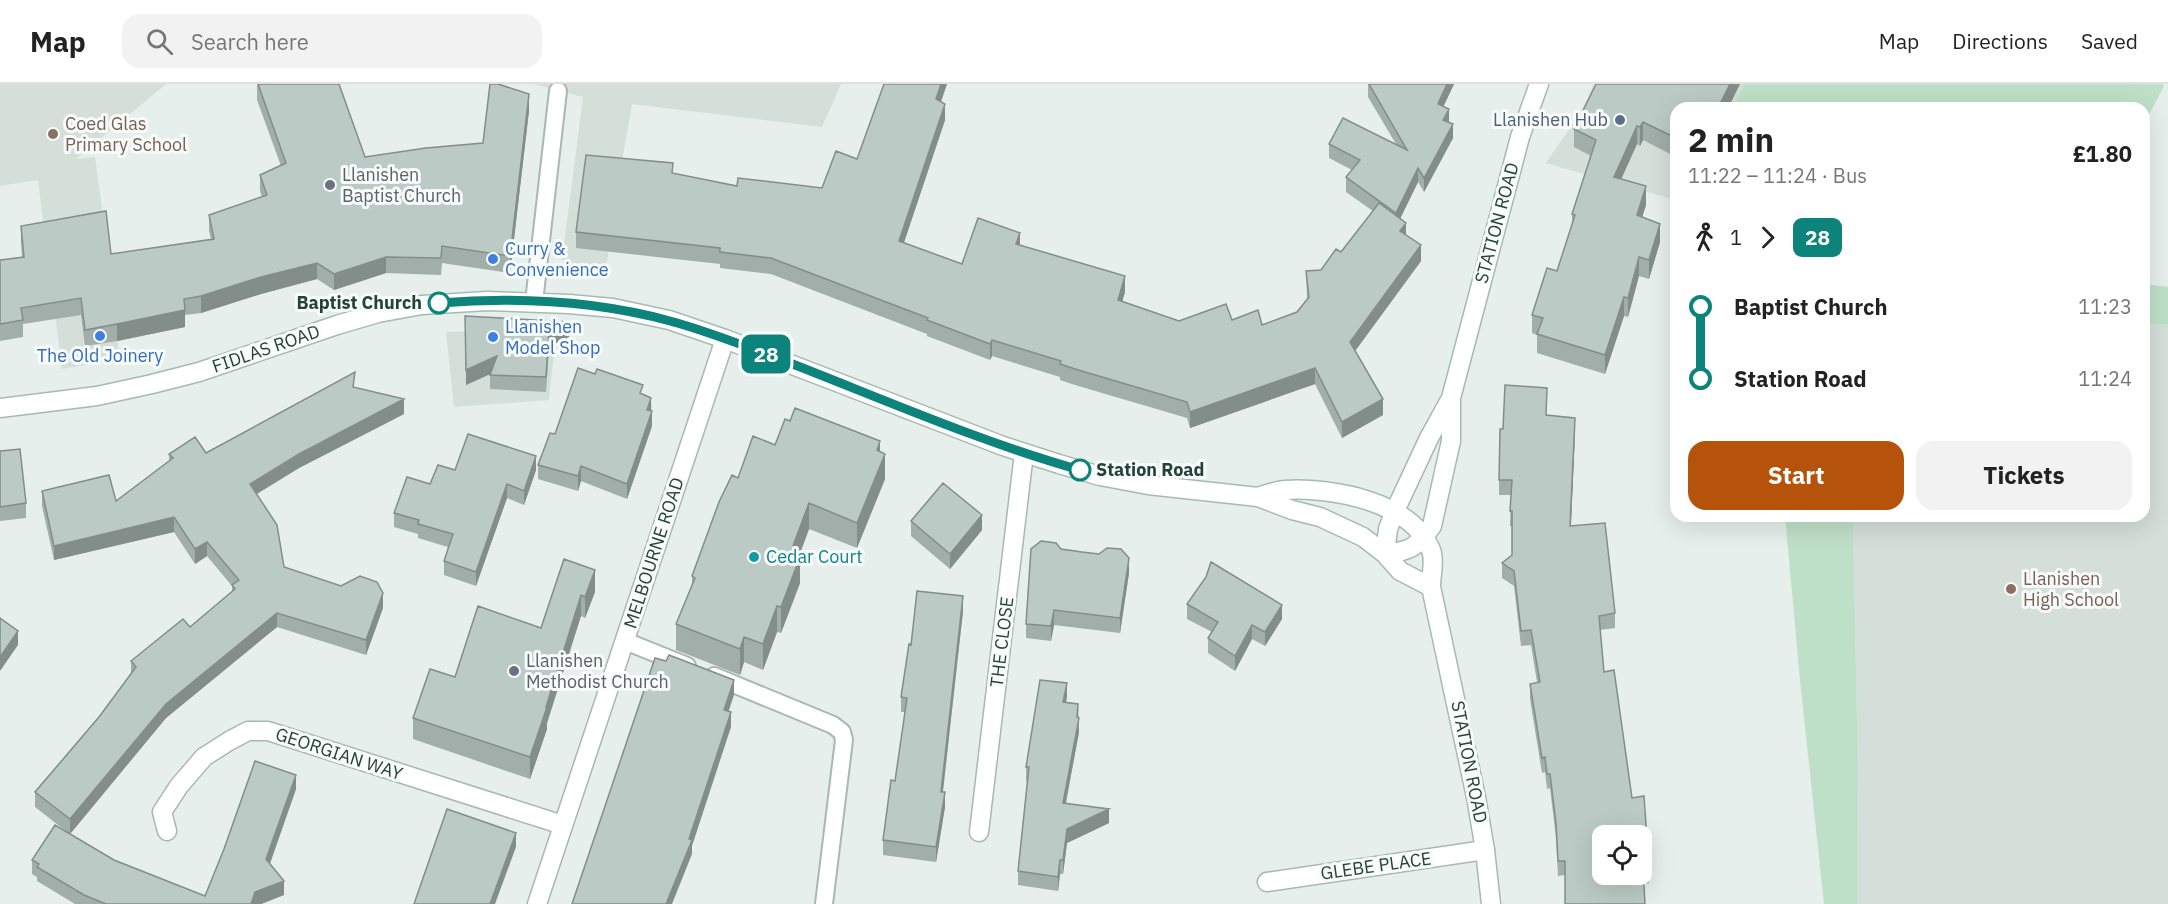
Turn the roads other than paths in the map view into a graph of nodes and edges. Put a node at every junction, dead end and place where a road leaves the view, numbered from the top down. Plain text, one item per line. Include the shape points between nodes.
1 (1539, 84) edge
2 (558, 91) dead end
3 (534, 302) junction
4 (725, 339) junction
5 (1451, 398) junction
6 (0, 408) edge
7 (1024, 453) junction
8 (1258, 497) junction
9 (1394, 513) junction
10 (1424, 538) junction
11 (1385, 554) junction
12 (1431, 587) junction
13 (625, 641) junction
14 (563, 825) junction
15 (167, 831) dead end
16 (979, 832) dead end
17 (1485, 850) junction
18 (1267, 882) dead end
19 (537, 904) edge
20 (824, 904) edge
21 (1491, 904) edge

1 - 5 street, STATION ROAD via 1520,137
2 - 3 lane
3 - 4 street, FIDLAS ROAD via 613,308
3 - 6 street, FIDLAS ROAD via 457,302 378,313 152,384 97,396
4 - 7 street, FIDLAS ROAD
4 - 13 street, MELBOURNE ROAD
5 - 9 street, STATION ROAD
5 - 10 street, STATION ROAD via 1451,441 1432,526
7 - 8 street, FIDLAS ROAD via 1100,476
7 - 16 street, THE CLOSE
8 - 9 street, FIDLAS ROAD via 1283,490 1316,490 1346,494
8 - 11 street, FIDLAS ROAD via 1346,528
9 - 10 street, FIDLAS ROAD
9 - 11 street, STATION ROAD
10 - 11 street via 1407,551
10 - 12 street via 1432,552
11 - 12 street, FIDLAS ROAD via 1400,571
12 - 17 street, STATION ROAD
13 - 14 street, MELBOURNE ROAD
13 - 20 lane via 807,713 842,732
14 - 15 street, GEORGIAN WAY via 268,731 248,731 204,757 179,786 162,812
14 - 19 street, MELBOURNE ROAD
17 - 18 street, GLEBE PLACE
17 - 21 street, STATION ROAD

